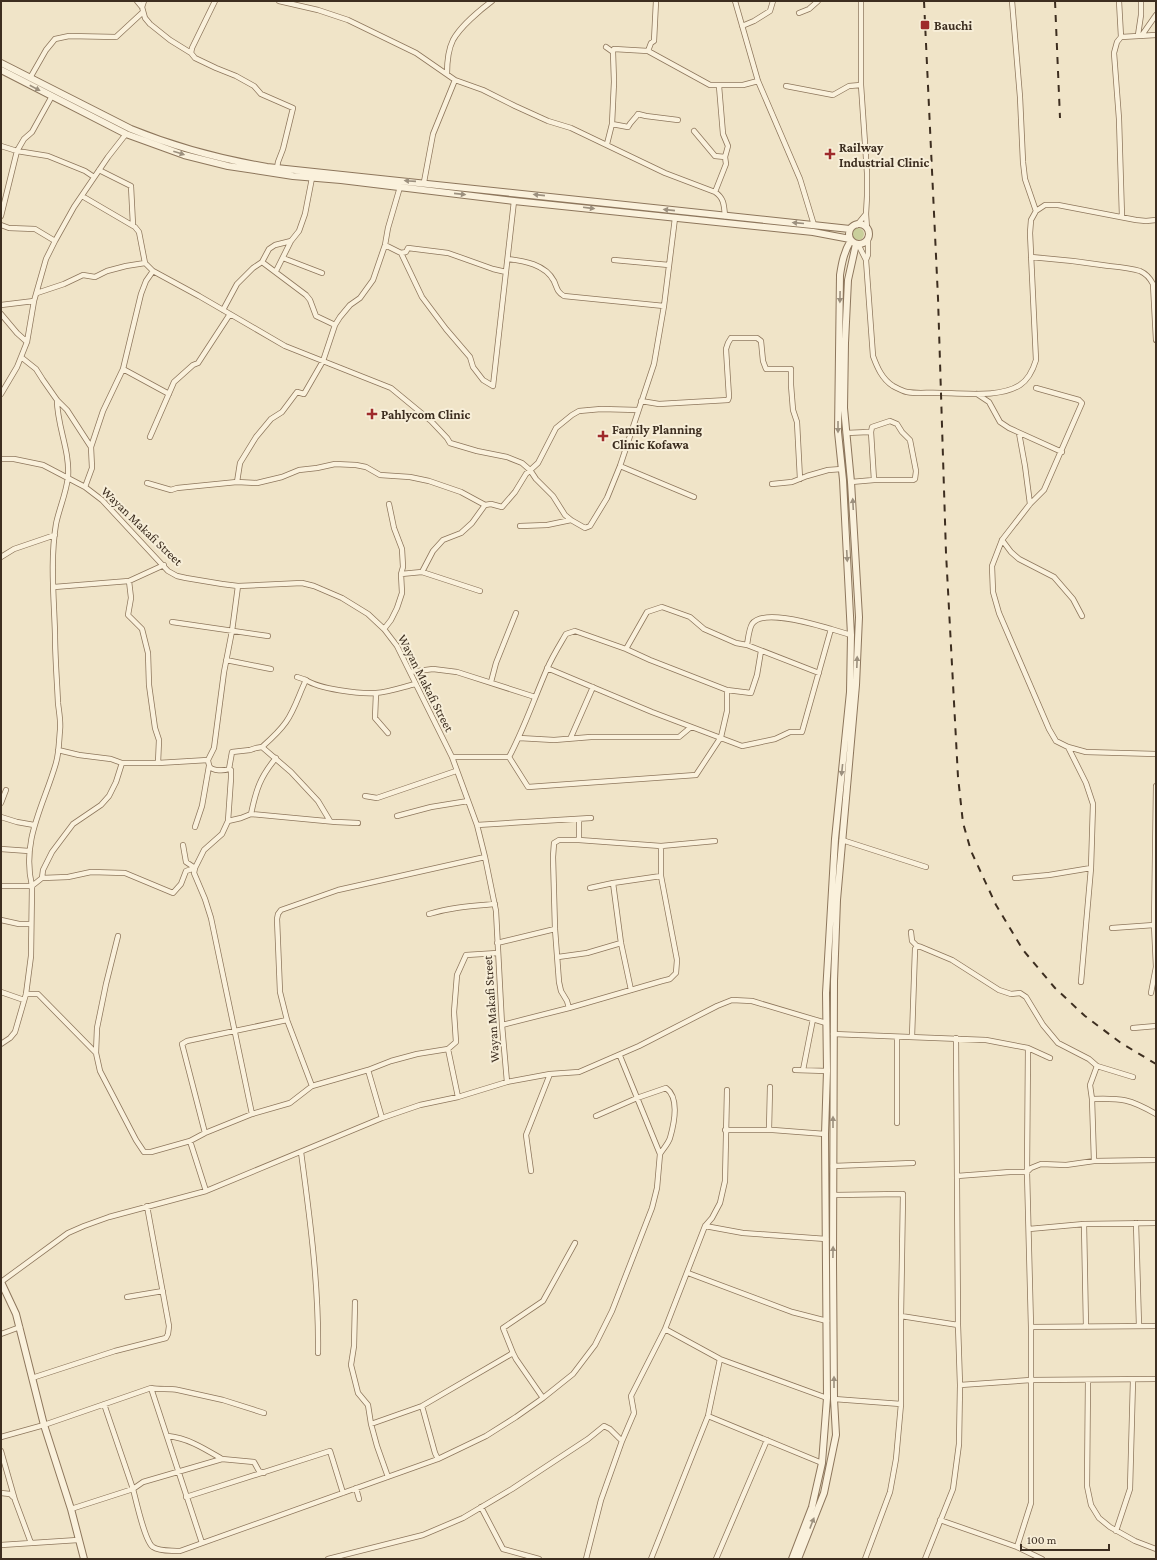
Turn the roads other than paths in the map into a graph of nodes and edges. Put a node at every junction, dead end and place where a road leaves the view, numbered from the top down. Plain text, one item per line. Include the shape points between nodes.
1 (137, 1) edge
2 (144, 1) edge
3 (216, 1) edge
4 (279, 1) edge
5 (492, 1) edge
6 (656, 1) edge
7 (735, 1) edge
8 (773, 1) edge
9 (818, 1) edge
10 (861, 1) edge
11 (1012, 1) edge
12 (1119, 1) edge
13 (1141, 1) edge
14 (142, 9) junction
15 (799, 13) dead end
16 (1156, 15) edge
17 (742, 26) junction
18 (1140, 35) junction
19 (1156, 35) edge
20 (1121, 37) junction
21 (606, 47) dead end
22 (614, 49) dead end
23 (648, 51) junction
24 (191, 53) junction
25 (1, 63) edge
26 (1, 70) edge
27 (447, 74) junction
28 (30, 78) junction
29 (455, 80) junction
30 (758, 81) junction
31 (861, 85) junction
32 (719, 86) junction
33 (786, 86) dead end
34 (52, 96) junction
35 (678, 120) dead end
36 (612, 124) junction
37 (694, 131) dead end
38 (126, 134) junction
39 (607, 144) junction
40 (1, 146) edge
41 (17, 151) junction
42 (726, 157) junction
43 (277, 168) junction
44 (99, 170) junction
45 (94, 177) junction
46 (312, 178) junction
47 (424, 182) junction
48 (400, 187) junction
49 (715, 192) junction
50 (82, 196) junction
51 (514, 200) junction
52 (1036, 211) junction
53 (866, 214) junction
54 (1, 216) edge
55 (725, 216) junction
56 (1122, 217) junction
57 (675, 218) junction
58 (1156, 220) edge
59 (1, 225) edge
60 (133, 225) junction
61 (814, 225) junction
62 (857, 225) junction
63 (850, 229) junction
64 (867, 229) junction
65 (868, 236) junction
66 (54, 241) junction
67 (291, 241) junction
68 (854, 242) junction
69 (385, 246) junction
70 (402, 253) junction
71 (1031, 257) junction
72 (283, 258) junction
73 (508, 258) junction
74 (614, 260) dead end
75 (866, 260) junction
76 (262, 262) junction
77 (145, 263) junction
78 (669, 265) junction
79 (153, 271) junction
80 (276, 272) junction
81 (506, 272) junction
82 (322, 273) dead end
83 (1150, 278) junction
84 (1156, 281) edge
85 (37, 293) junction
86 (34, 301) junction
87 (1, 305) edge
88 (664, 306) junction
89 (223, 310) junction
90 (1, 314) edge
91 (230, 314) junction
92 (335, 325) junction
93 (1156, 340) edge
94 (27, 342) junction
95 (21, 357) junction
96 (323, 362) junction
97 (123, 369) junction
98 (1, 383) edge
99 (6, 385) junction
100 (1036, 388) dead end
101 (1, 394) edge
102 (169, 394) junction
103 (978, 394) junction
104 (57, 400) junction
105 (641, 402) junction
106 (638, 410) junction
107 (846, 432) junction
108 (871, 432) junction
109 (1019, 433) junction
110 (150, 437) dead end
111 (91, 447) junction
112 (1062, 452) junction
113 (1, 459) edge
114 (620, 466) junction
115 (842, 469) junction
116 (530, 470) junction
117 (68, 478) junction
118 (800, 479) junction
119 (874, 480) junction
120 (237, 482) junction
121 (851, 482) junction
122 (147, 483) dead end
123 (772, 484) dead end
124 (84, 487) junction
125 (694, 497) dead end
126 (390, 504) dead end
127 (1030, 504) junction
128 (485, 505) junction
129 (571, 520) junction
130 (520, 526) dead end
131 (55, 536) junction
132 (1002, 540) junction
133 (1, 557) edge
134 (164, 565) junction
135 (422, 572) junction
136 (401, 574) junction
137 (129, 581) junction
138 (238, 586) junction
139 (54, 587) junction
140 (480, 591) dead end
141 (516, 613) dead end
142 (1082, 616) dead end
143 (172, 622) dead end
144 (384, 629) junction
145 (831, 629) junction
146 (232, 631) junction
147 (851, 635) junction
148 (268, 636) dead end
149 (854, 644) junction
150 (746, 645) junction
151 (626, 649) junction
152 (760, 651) junction
153 (226, 660) junction
154 (547, 668) junction
155 (271, 669) dead end
156 (410, 672) junction
157 (819, 673) junction
158 (297, 677) dead end
159 (306, 680) junction
160 (491, 682) junction
161 (415, 684) junction
162 (593, 687) junction
163 (727, 690) junction
164 (376, 693) junction
165 (536, 698) junction
166 (691, 727) junction
167 (388, 733) dead end
168 (570, 737) junction
169 (721, 737) junction
170 (519, 738) junction
171 (262, 747) junction
172 (1068, 747) junction
173 (58, 750) junction
174 (1156, 754) edge
175 (452, 757) junction
176 (509, 757) junction
177 (276, 758) junction
178 (208, 760) junction
179 (122, 763) junction
180 (158, 763) junction
181 (209, 766) junction
182 (229, 768) junction
183 (456, 770) junction
184 (1156, 786) edge
185 (6, 790) dead end
186 (365, 796) dead end
187 (468, 801) junction
188 (1, 803) edge
189 (251, 814) junction
190 (397, 816) dead end
191 (1, 817) edge
192 (580, 818) junction
193 (591, 818) dead end
194 (228, 821) junction
195 (330, 821) junction
196 (358, 822) dead end
197 (34, 825) junction
198 (477, 825) junction
199 (196, 827) dead end
200 (579, 840) junction
201 (842, 840) junction
202 (715, 841) dead end
203 (183, 845) dead end
204 (662, 846) junction
205 (1, 848) edge
206 (29, 851) junction
207 (485, 857) junction
208 (195, 868) junction
209 (926, 868) dead end
210 (1090, 868) junction
211 (661, 876) junction
212 (42, 878) junction
213 (1015, 878) dead end
214 (613, 883) junction
215 (1, 886) edge
216 (32, 886) junction
217 (590, 888) dead end
218 (495, 904) junction
219 (833, 913) junction
220 (429, 914) dead end
221 (1, 920) edge
222 (31, 924) junction
223 (1154, 925) junction
224 (1112, 928) dead end
225 (555, 929) junction
226 (911, 932) dead end
227 (118, 936) dead end
228 (497, 943) junction
229 (621, 943) junction
230 (917, 946) junction
231 (498, 953) junction
232 (558, 957) junction
233 (1156, 966) edge
234 (1081, 982) dead end
235 (631, 990) junction
236 (1, 992) edge
237 (1151, 993) dead end
238 (25, 997) junction
239 (569, 1008) junction
240 (813, 1019) junction
241 (287, 1020) junction
242 (826, 1023) junction
243 (502, 1025) junction
244 (1156, 1026) edge
245 (1132, 1028) dead end
246 (236, 1032) junction
247 (834, 1034) junction
248 (897, 1037) junction
249 (912, 1037) junction
250 (956, 1038) junction
251 (1, 1044) edge
252 (1028, 1048) junction
253 (448, 1049) junction
254 (96, 1053) junction
255 (620, 1056) junction
256 (1050, 1058) dead end
257 (1096, 1066) junction
258 (368, 1070) junction
259 (795, 1070) dead end
260 (804, 1070) junction
261 (827, 1071) junction
262 (550, 1074) junction
263 (1133, 1077) dead end
264 (507, 1082) junction
265 (312, 1086) junction
266 (770, 1087) dead end
267 (726, 1090) dead end
268 (458, 1097) junction
269 (637, 1098) junction
270 (1092, 1099) junction
271 (252, 1114) junction
272 (1156, 1114) edge
273 (596, 1116) dead end
274 (382, 1118) junction
275 (897, 1123) dead end
276 (725, 1130) junction
277 (768, 1130) junction
278 (204, 1133) junction
279 (825, 1134) junction
280 (190, 1141) junction
281 (300, 1152) junction
282 (660, 1154) junction
283 (1156, 1160) edge
284 (1094, 1161) junction
285 (913, 1163) dead end
286 (833, 1166) junction
287 (531, 1171) dead end
288 (1027, 1172) junction
289 (957, 1176) junction
290 (206, 1191) junction
291 (834, 1195) junction
292 (148, 1206) junction
293 (1156, 1223) edge
294 (1084, 1224) junction
295 (1136, 1224) junction
296 (705, 1226) junction
297 (1029, 1229) junction
298 (826, 1239) junction
299 (575, 1242) dead end
300 (688, 1273) junction
301 (1, 1282) edge
302 (164, 1291) junction
303 (127, 1297) dead end
304 (356, 1302) dead end
305 (901, 1316) junction
306 (827, 1321) junction
307 (958, 1325) junction
308 (1139, 1326) junction
309 (1156, 1326) edge
310 (1031, 1327) junction
311 (1086, 1327) junction
312 (20, 1328) junction
313 (665, 1329) junction
314 (1, 1334) edge
315 (318, 1352) dead end
316 (513, 1352) junction
317 (720, 1359) junction
318 (32, 1378) junction
319 (1156, 1379) edge
320 (1031, 1380) junction
321 (1088, 1380) junction
322 (1133, 1380) junction
323 (960, 1385) junction
324 (151, 1388) junction
325 (543, 1398) junction
326 (827, 1398) junction
327 (834, 1399) junction
328 (104, 1404) junction
329 (901, 1404) junction
330 (422, 1406) junction
331 (264, 1413) dead end
332 (708, 1416) junction
333 (371, 1424) junction
334 (44, 1425) junction
335 (168, 1436) junction
336 (1, 1437) edge
337 (767, 1440) junction
338 (622, 1441) junction
339 (1, 1451) edge
340 (222, 1459) junction
341 (438, 1459) junction
342 (822, 1463) junction
343 (178, 1471) junction
344 (264, 1473) junction
345 (388, 1477) junction
346 (356, 1488) junction
347 (133, 1489) junction
348 (343, 1492) junction
349 (1, 1493) edge
350 (186, 1497) junction
351 (359, 1499) dead end
352 (15, 1500) junction
353 (481, 1507) junction
354 (71, 1509) junction
355 (940, 1520) junction
356 (1116, 1531) junction
357 (78, 1540) junction
358 (31, 1543) junction
359 (202, 1543) junction
360 (1, 1545) edge
361 (1017, 1547) junction
362 (1156, 1549) edge
363 (84, 1559) edge
364 (328, 1559) edge
365 (539, 1559) edge
366 (586, 1559) edge
367 (651, 1559) edge
368 (716, 1559) edge
369 (792, 1559) edge
370 (798, 1559) edge
371 (865, 1559) edge
372 (925, 1559) edge
373 (1042, 1559) edge

1 - 14 street
2 - 14 street
3 - 24 street
4 - 27 street via 348,20 416,53
5 - 27 street via 457,34 452,42
6 - 23 street via 654,41
7 - 17 street
8 - 17 street via 770,11
9 - 15 street
10 - 31 street
11 - 52 street via 1024,168
12 - 20 street
13 - 18 street
14 - 24 street via 150,24
14 - 28 street via 116,37 69,36 55,39
16 - 18 street
17 - 30 street
18 - 19 street
18 - 20 street
20 - 56 street via 1114,53
21 - 36 street via 612,52
22 - 23 street
23 - 32 street via 710,85
24 - 43 street via 195,58 244,80 261,94 293,108
25 - 28 street
26 -> 34 street
27 - 29 street
28 - 43 street via 153,138 226,159
29 - 39 street
29 - 47 street via 433,134
30 - 32 street via 743,85
30 - 61 street via 800,179
31 - 33 street via 849,86 833,95
31 - 53 street via 868,196
32 - 42 street via 723,134 728,146
34 - 38 street
34 - 41 street via 32,132
35 - 36 street via 638,114 628,127
36 - 39 street
37 - 42 street via 715,156
38 - 44 street
38 -> 46 street via 184,155 228,166
39 - 49 street via 665,173
40 - 41 street
41 - 45 street via 48,156
41 - 54 street
42 - 49 street via 726,164
47 -> 43 street
44 - 45 street
44 - 60 street via 131,186
45 - 50 street
46 - 48 street
46 - 67 street via 302,223 297,236
55 -> 47 street
48 -> 51 street
48 - 69 street
49 - 55 street via 724,203
50 - 60 street
50 - 66 street
51 -> 57 street
51 - 73 street
52 - 56 street via 1045,205 1058,205
52 - 71 street via 1031,220
53 - 62 street
53 - 64 street
61 -> 55 street
56 - 58 street
57 - 68 street via 813,232
57 - 78 street
59 - 66 street via 35,230
60 - 77 street via 139,232
61 - 63 street
62 - 63 street
62 - 64 street
63 - 68 street via 849,234
64 - 65 street
65 - 68 street via 863,243
65 - 75 street
66 - 85 street via 46,259
67 - 72 street
67 - 76 street via 275,245
68 - 75 street
68 - 107 street via 848,280 845,343
68 -> 115 street via 846,249 840,275 838,432
69 - 70 street
69 - 92 street via 373,280
70 - 81 street via 408,248 448,253
70 - 81 street via 422,298 470,357 473,367 483,380 493,386
71 - 83 street via 1122,268 1140,272
71 - 103 street via 1036,360 1034,370 1020,385 1006,391
72 - 80 street
72 - 82 street
73 - 81 street
73 - 88 street via 526,262 546,272 554,281 557,291 564,296
74 - 78 street
75 - 103 street via 873,356 884,378 892,385 908,392
76 - 80 street
76 - 89 street via 252,268 237,284
77 - 79 street
77 - 85 street via 106,271 95,277 83,275
78 - 88 street
79 - 89 street
79 - 97 street via 141,294
80 - 92 street via 306,295 316,316
83 - 84 street
83 - 93 street via 1153,284
85 - 86 street
86 - 87 street
86 - 94 street
88 - 105 street via 654,364
89 - 91 street
90 - 94 street
91 - 96 street via 285,346
91 - 102 street via 198,363 174,382
92 - 96 street
94 - 95 street
95 - 99 street
95 - 104 street via 36,369
96 - 116 street via 391,388 431,421 450,443 506,457 522,463
96 - 120 street via 304,394 297,392 282,412 256,437 240,463
97 - 102 street
97 - 111 street via 103,411
98 - 99 street
99 - 101 street
100 - 112 street via 1082,403
102 - 110 street
103 - 109 street via 989,402 1000,422
104 - 111 street via 67,410
104 - 117 street via 59,422 67,451
105 - 106 street
105 - 118 street via 659,404 728,400 728,343 731,338 757,338 760,341 766,369 791,369
106 - 114 street
106 - 116 street via 601,409 572,414 556,428 538,463
107 - 108 street
107 - 121 street
108 - 119 street
108 - 119 street via 872,427 890,421 897,424 910,440 916,471 913,480
109 - 112 street
109 - 127 street
111 - 124 street via 92,468
112 - 127 street via 1044,490
113 - 117 street, Wayan Makafi Street via 43,465
114 - 125 street
114 - 129 street via 607,498 590,526 585,528
115 - 118 street via 828,470
115 -> 147 street
116 - 128 street via 516,492 502,507
116 - 129 street
117 - 124 street, Wayan Makafi Street
117 - 131 street
118 - 123 street
119 - 121 street
120 - 122 street via 171,490
120 - 128 street via 257,483 299,470 335,464 356,465 366,466 380,475 429,481 460,492
149 -> 121 street via 858,617
124 - 134 street, Wayan Makafi Street via 102,500
126 - 136 street via 394,528 402,549
127 - 132 street
128 - 135 street via 461,533 443,540 433,551
129 - 130 street via 547,525
131 - 133 street via 14,549
131 - 139 street
132 - 142 street via 1019,559 1054,577 1073,599
132 - 172 street via 992,566 993,592 999,613 1049,729 1056,741
134 - 137 street
134 - 138 street, Wayan Makafi Street via 177,576 195,581
135 - 136 street
135 - 140 street
136 - 144 street via 402,592 397,608
137 - 139 street
137 - 180 street via 131,598 128,615 142,629 148,653 149,685 158,740
138 - 144 street, Wayan Makafi Street via 302,583 314,586 342,598 368,614
138 - 146 street
139 - 173 street via 60,732
141 - 160 street
143 - 146 street
144 - 156 street, Wayan Makafi Street via 397,646
145 - 147 street
145 - 150 street via 797,620 759,618 752,624
145 - 157 street
146 - 148 street
146 - 153 street
147 - 149 street
201 -> 149 street via 856,685
149 -> 219 street via 835,840
150 - 151 street via 704,629 690,617 662,607 647,612
150 - 152 street
151 - 154 street via 576,631 566,634
151 - 163 street
152 - 157 street
152 - 163 street via 757,675 750,692
153 - 155 street
153 - 178 street via 214,748
154 - 162 street
154 - 165 street
156 - 160 street via 433,668
156 - 161 street, Wayan Makafi Street
157 - 169 street via 802,732 790,732 775,739 742,746
158 - 159 street
159 - 164 street via 337,690
159 - 171 street via 285,724
160 - 165 street
161 - 164 street
161 - 175 street, Wayan Makafi Street
162 - 166 street
162 - 168 street
163 - 169 street via 727,711
164 - 167 street via 375,718
165 - 170 street
166 - 168 street via 679,736
166 - 169 street
168 - 170 street via 554,740
169 - 176 street via 696,775 656,779 528,787
170 - 176 street
171 - 177 street
171 - 182 street via 232,752
172 - 174 street via 1086,752
172 - 210 street via 1086,783 1093,804
173 - 179 street
173 - 197 street
175 - 176 street
175 - 183 street, Wayan Makafi Street
177 - 189 street via 265,771 256,792
177 - 195 street via 318,802
178 - 180 street
178 - 181 street
179 - 180 street
179 - 212 street via 109,796 101,805 73,824 62,837 46,863
181 - 182 street via 218,770
181 - 199 street
182 - 194 street via 231,778
183 - 186 street via 377,798
183 - 187 street, Wayan Makafi Street
184 - 223 street
185 - 188 street
187 - 190 street
187 - 198 street, Wayan Makafi Street
189 - 194 street
189 - 195 street
191 - 197 street
192 - 193 street
192 - 198 street
192 - 200 street
194 - 208 street via 222,834 204,850
195 - 196 street
197 - 206 street
198 - 207 street, Wayan Makafi Street
200 - 204 street
200 - 225 street via 558,840 554,843
201 - 209 street
201 - 219 street
202 - 204 street
203 - 208 street via 186,862
204 - 211 street
205 - 206 street
206 - 216 street via 29,875
207 - 218 street, Wayan Makafi Street
207 - 241 street via 338,890 281,910 277,919 279,983
208 - 212 street via 186,871 181,884 173,893 125,873 91,872 68,877
208 - 246 street via 194,873 211,918
210 - 213 street
210 - 234 street
211 - 214 street
211 - 235 street via 677,960 676,973 670,979
212 - 216 street
214 - 217 street
214 - 229 street
215 - 216 street
216 - 222 street
218 - 220 street via 445,909
218 - 228 street, Wayan Makafi Street
219 - 242 street
219 - 247 street
221 - 222 street
222 - 238 street via 31,956
223 - 224 street
223 - 233 street
225 - 228 street
225 - 232 street
226 - 230 street via 912,941
227 - 254 street via 99,1020
228 - 231 street, Wayan Makafi Street
229 - 232 street via 587,953
229 - 235 street
230 - 249 street
230 - 257 street via 952,960 999,990 1011,994 1020,993 1029,1001 1053,1038 1089,1059
231 - 243 street, Wayan Makafi Street
231 - 253 street via 466,955 457,975 454,1012 456,1042
232 - 239 street via 561,991
233 - 237 street
235 - 239 street
236 - 238 street
238 - 251 street via 15,1032
238 - 254 street via 38,994
239 - 243 street
240 - 242 street
240 - 255 street via 752,1001 732,1000
240 - 260 street
241 - 246 street
241 - 265 street
242 - 261 street
243 - 264 street, Wayan Makafi Street
244 - 245 street
246 - 271 street
246 - 278 street via 182,1044
247 - 248 street
286 -> 247 street
248 - 249 street
248 - 275 street
249 - 250 street
250 - 252 street via 986,1040
250 - 289 street
252 - 256 street
252 - 288 street
253 - 258 street via 417,1054
253 - 268 street
254 - 280 street via 100,1071 144,1152
255 - 262 street via 579,1072
255 - 269 street
257 - 263 street
257 - 270 street via 1090,1085
258 - 265 street
258 - 274 street
259 - 260 street
260 - 261 street
261 - 279 street
262 - 264 street
262 - 287 street via 526,1135
264 - 268 street
265 - 271 street via 290,1103
266 - 277 street
267 - 276 street
268 - 274 street via 420,1105
269 - 273 street
269 - 282 street
269 - 282 street via 666,1088 671,1093 676,1107 669,1139
270 - 272 street via 1127,1100 1140,1104
270 - 284 street
271 - 278 street
274 - 281 street
276 - 277 street
276 - 296 street via 725,1181 720,1203
277 - 279 street
278 - 280 street
279 - 298 street
280 - 290 street
281 - 290 street
281 - 315 street via 313,1236 319,1317
282 - 325 street via 657,1188 652,1208 612,1311 595,1345 573,1374
283 - 284 street
284 - 288 street via 1066,1165 1041,1164
285 - 286 street
286 - 291 street
288 - 289 street
288 - 297 street
289 - 307 street
290 - 292 street
291 - 305 street via 903,1194
327 -> 291 street
292 - 301 street via 109,1217 68,1233
292 - 302 street
293 - 295 street
294 - 295 street
294 - 297 street
294 - 311 street
295 - 308 street
296 - 298 street via 743,1234
296 - 300 street
297 - 310 street
298 - 306 street
299 - 316 street via 543,1302 503,1328
300 - 306 street via 792,1312
300 - 313 street
301 - 312 street
302 - 303 street
302 - 318 street via 169,1326 166,1338 115,1351
304 - 333 street via 351,1365 358,1393 368,1405
305 - 307 street
305 - 329 street
306 - 326 street
307 - 323 street
308 - 309 street
308 - 311 street
310 - 311 street
310 - 320 street
312 - 314 street
312 - 318 street
313 - 317 street
313 - 338 street via 631,1396 634,1413
316 - 325 street
316 - 330 street
317 - 326 street
317 - 332 street
318 - 334 street
319 - 322 street
320 - 321 street
320 - 323 street
320 - 361 street via 1032,1503
321 - 322 street
321 - 356 street via 1087,1486 1091,1505 1099,1518
322 - 356 street via 1130,1489
323 - 355 street via 953,1489
324 - 328 street
324 - 331 street via 171,1388
324 - 335 street
325 - 341 street via 486,1436
326 - 342 street
327 - 329 street
370 -> 327 street via 824,1493 836,1435
328 - 334 street
328 - 347 street
329 - 371 street via 890,1492
330 - 333 street
330 - 341 street via 434,1454
332 - 337 street
332 - 367 street
333 - 345 street
334 - 336 street
334 - 354 street
335 - 340 street via 197,1445
335 - 343 street
337 - 342 street
337 - 368 street
338 - 353 street via 604,1426 588,1439
338 - 366 street via 601,1500
339 - 352 street
340 - 343 street
340 - 344 street via 254,1462 259,1472
341 - 345 street
342 - 369 street via 812,1507
343 - 347 street via 143,1482
343 - 350 street
344 - 348 street via 330,1451
344 - 350 street
345 - 346 street
346 - 348 street
346 - 351 street
347 - 354 street
347 - 359 street via 151,1546 158,1550 180,1551
348 - 359 street
349 - 352 street via 10,1494
350 - 359 street
352 - 358 street
353 - 364 street via 463,1518 423,1535
353 - 365 street via 503,1549
354 - 357 street
355 - 361 street
355 - 372 street
356 - 362 street
357 - 358 street
357 - 363 street
358 - 360 street
361 - 373 street

